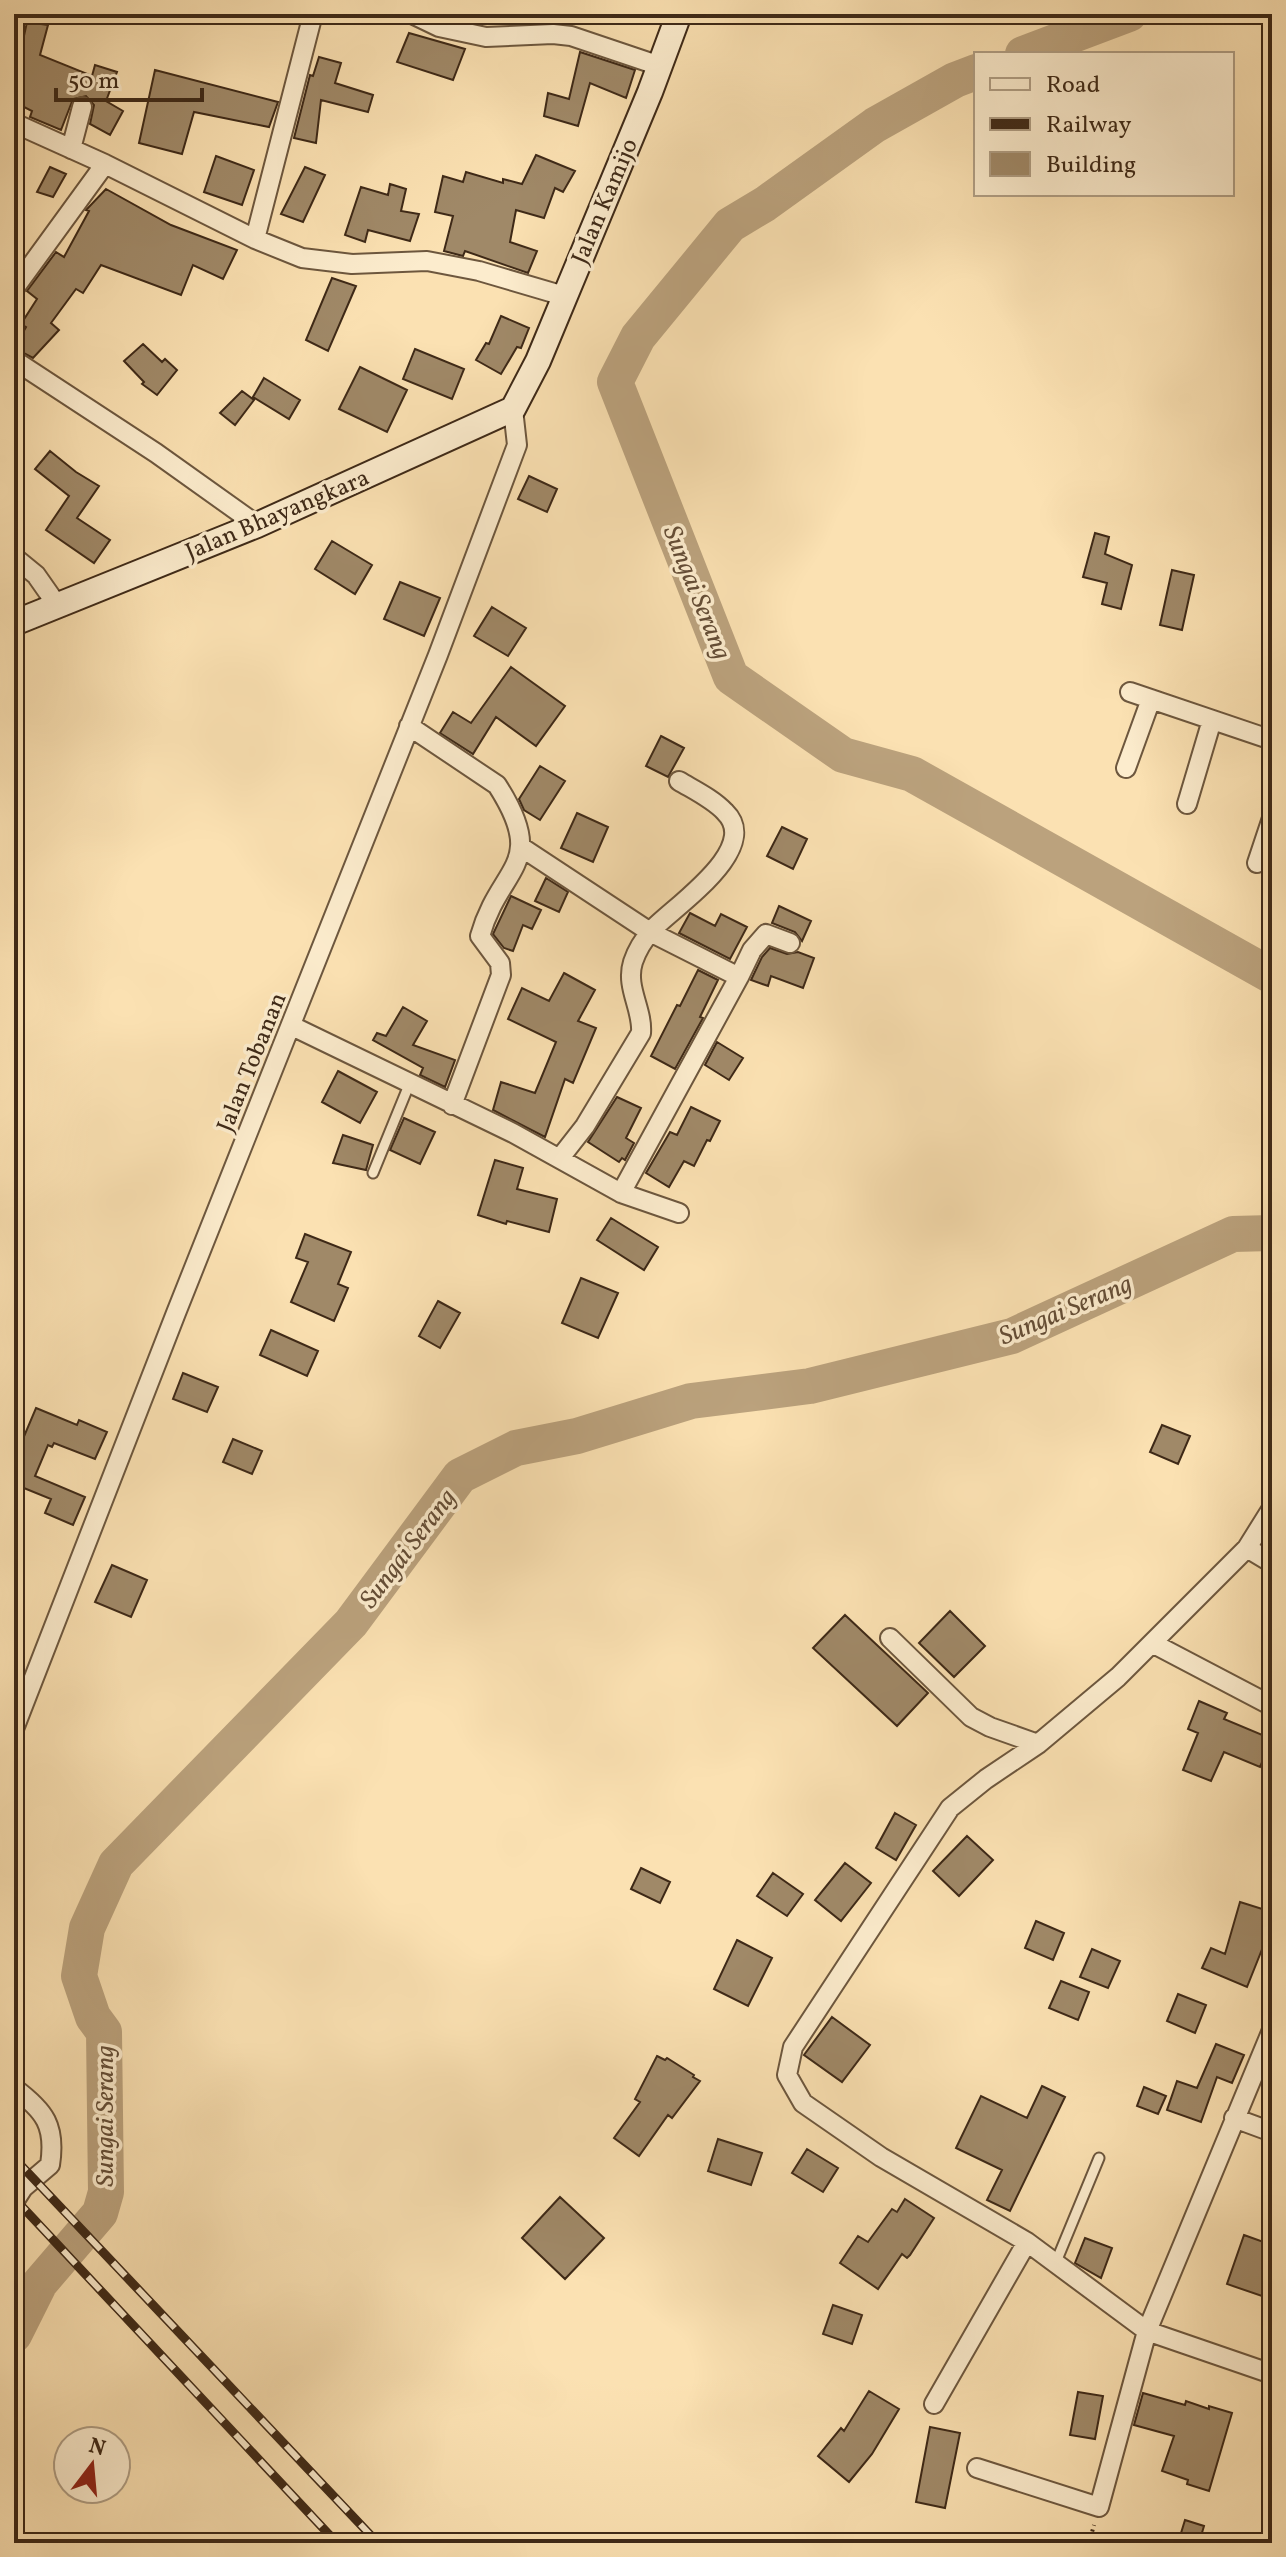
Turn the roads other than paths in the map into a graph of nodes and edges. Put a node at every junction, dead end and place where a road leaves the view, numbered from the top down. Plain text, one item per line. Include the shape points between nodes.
1 (313, 14) edge
2 (412, 14) edge
3 (679, 14) edge
4 (660, 66) junction
5 (82, 107) dead end
6 (14, 123) edge
7 (71, 149) junction
8 (105, 164) junction
9 (255, 239) junction
10 (14, 289) edge
11 (564, 296) junction
12 (14, 360) edge
13 (513, 409) junction
14 (257, 525) junction
15 (14, 557) edge
16 (57, 605) junction
17 (14, 623) edge
18 (1130, 692) dead end
19 (1151, 699) junction
20 (1212, 720) junction
21 (409, 726) junction
22 (1272, 740) edge
23 (1126, 768) dead end
24 (679, 781) dead end
25 (1187, 804) dead end
26 (1272, 818) edge
27 (521, 847) junction
28 (1257, 863) dead end
29 (650, 932) junction
30 (790, 943) dead end
31 (739, 977) junction
32 (292, 1026) junction
33 (409, 1085) junction
34 (452, 1105) junction
35 (560, 1158) junction
36 (373, 1173) dead end
37 (621, 1193) junction
38 (679, 1213) dead end
39 (1272, 1508) edge
40 (1247, 1548) junction
41 (1272, 1563) edge
42 (890, 1638) dead end
43 (1152, 1643) junction
44 (1272, 1706) edge
45 (14, 1729) edge
46 (1038, 1744) junction
47 (1272, 2030) edge
48 (14, 2088) edge
49 (1234, 2118) junction
50 (1272, 2132) edge
51 (1099, 2158) dead end
52 (14, 2202) edge
53 (1027, 2242) junction
54 (1056, 2262) junction
55 (1147, 2331) junction
56 (1272, 2374) edge
57 (934, 2404) dead end
58 (977, 2468) dead end

1 - 9 street
2 - 4 street via 439,27 486,37 571,36
3 - 4 main road, Jalan Kamijo
4 - 11 main road, Jalan Kamijo
5 - 7 street
6 - 7 street
7 - 8 street
8 - 9 street
8 - 10 street
9 - 11 street via 302,258 352,264 427,261
11 - 13 main road, Jalan Kamijo
12 - 14 street
13 - 14 main road, Jalan Bhayangkara
13 - 21 street, Jalan Tobanan via 517,445
14 - 16 main road, Jalan Bhayangkara
15 - 16 street via 36,575
16 - 17 main road, Jalan Bhayangkara
18 - 19 street
19 - 20 street
19 - 23 street
20 - 22 street
20 - 25 street
21 - 27 street via 497,785 515,818
21 - 32 street, Jalan Tobanan
24 - 29 street via 726,812 733,836 714,874
26 - 28 street
27 - 29 street
27 - 34 street via 480,936 500,963 501,975
29 - 31 street
29 - 35 street via 631,975 641,1033
30 - 31 street via 766,934
31 - 37 street
32 - 33 street
32 - 45 street, Jalan Tobanan
33 - 34 street
33 - 36 lane
34 - 35 street
35 - 37 street
37 - 38 street
39 - 40 street
40 - 41 street
40 - 43 street
42 - 46 street via 971,1717
43 - 44 street
43 - 46 street
46 - 53 street via 950,1808 793,2047 787,2075 803,2103 881,2157
47 - 49 street
48 - 52 street via 48,2121 53,2145 50,2165
49 - 50 street
49 - 55 street
51 - 54 lane
53 - 54 street
53 - 57 street
54 - 55 street
55 - 56 street
55 - 58 street via 1099,2507

